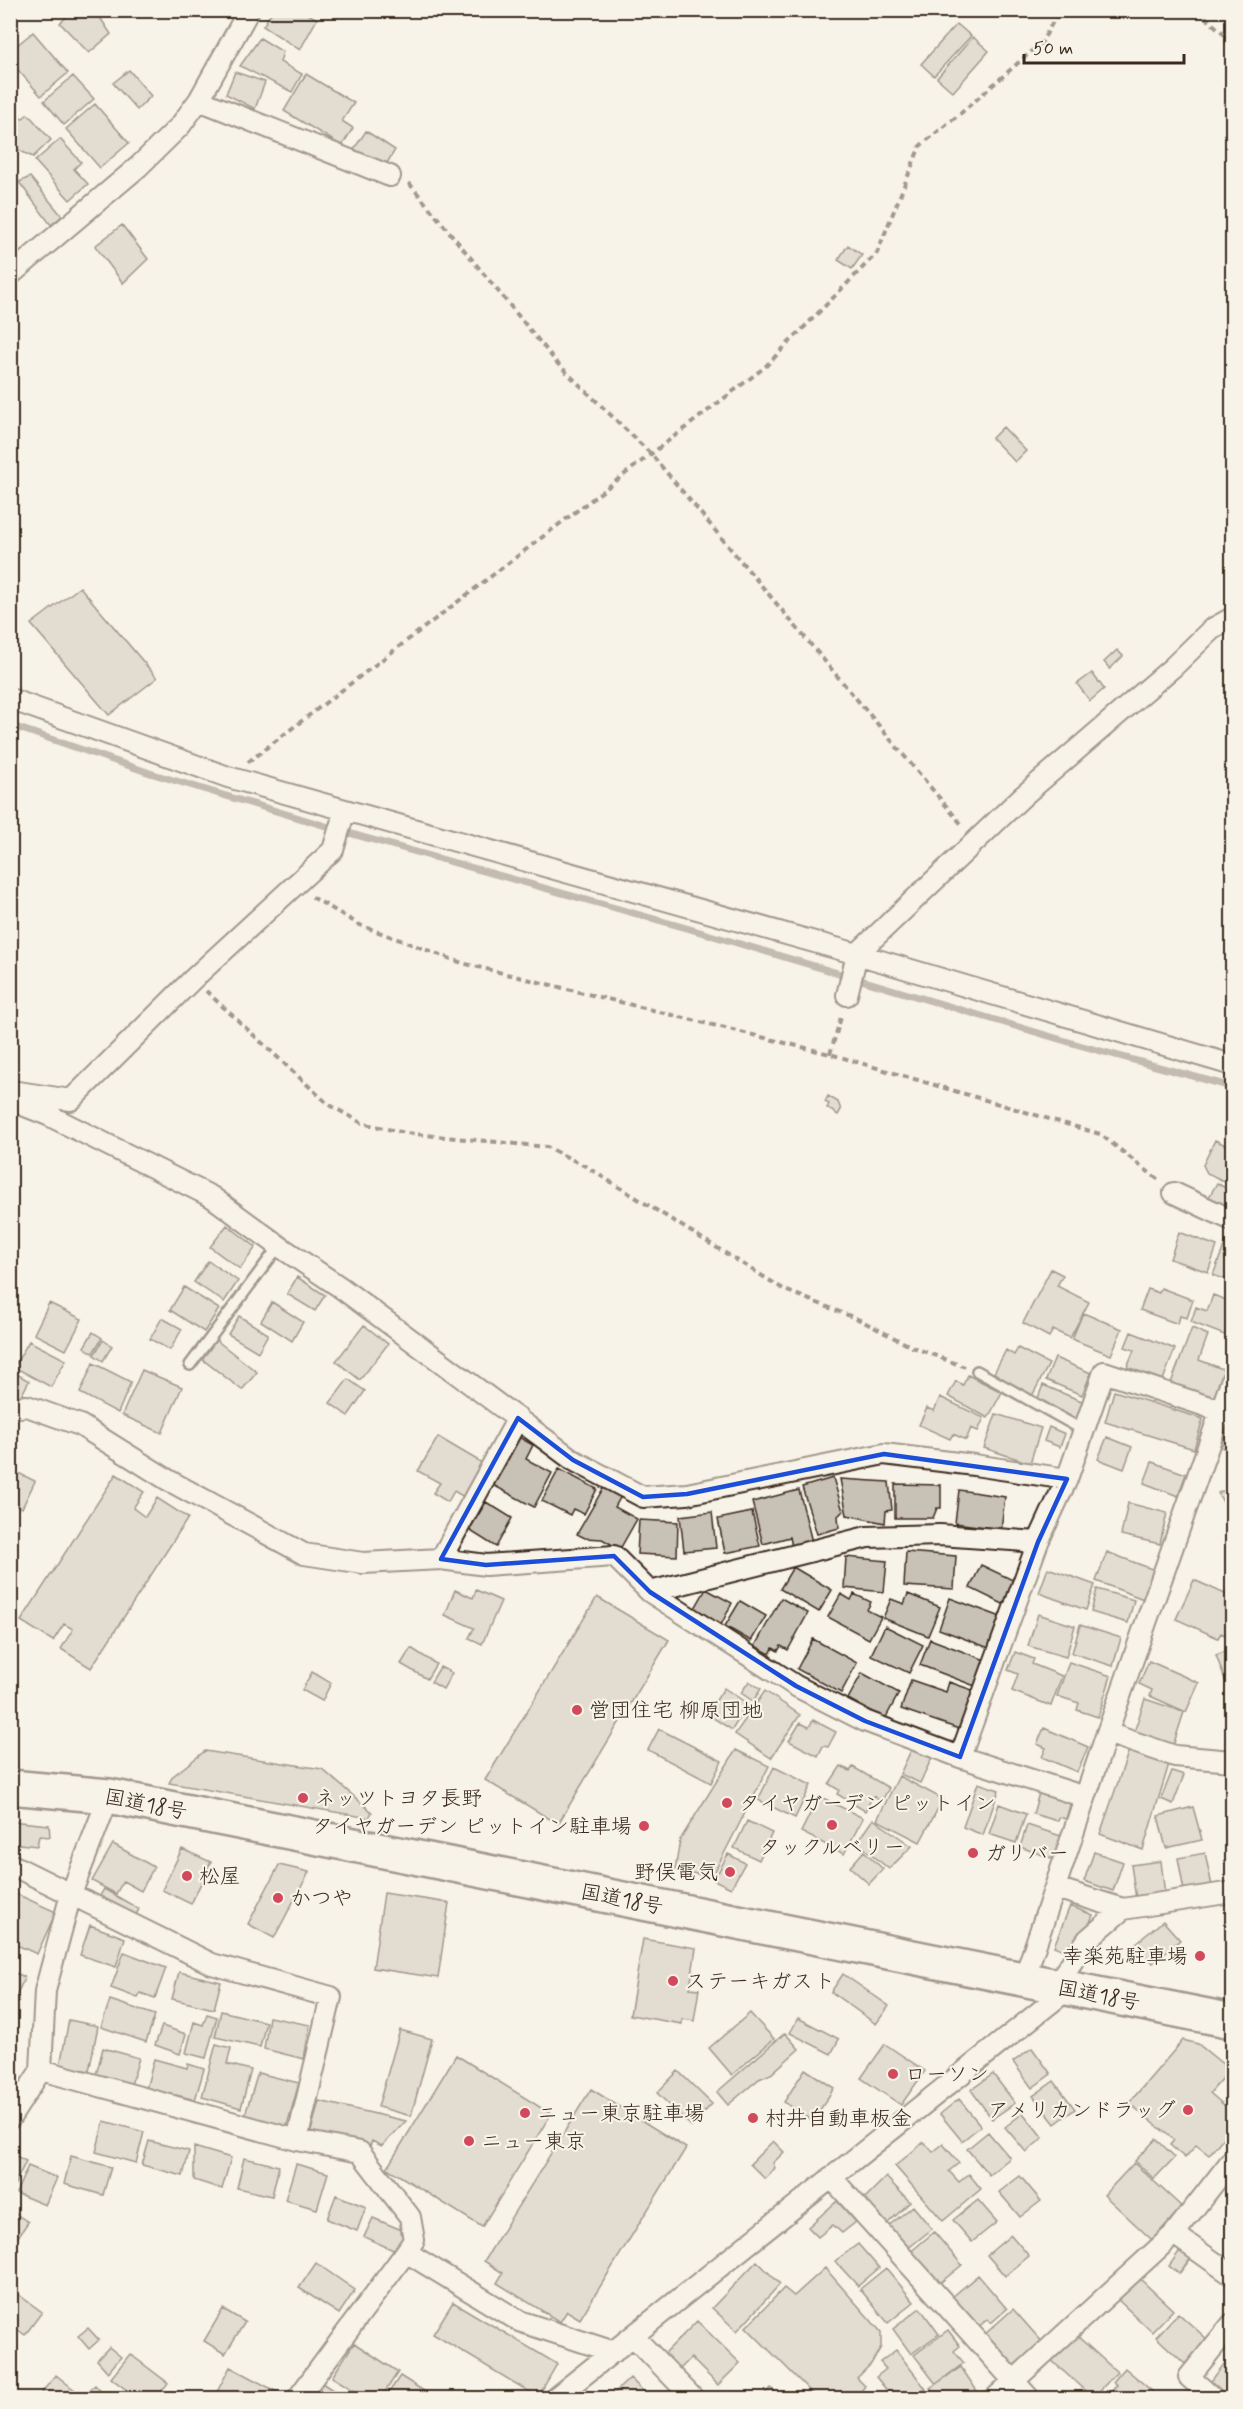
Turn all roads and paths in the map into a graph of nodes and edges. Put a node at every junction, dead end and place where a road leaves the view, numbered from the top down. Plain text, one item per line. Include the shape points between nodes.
1 (249, 10) edge
2 (1059, 10) edge
3 (1197, 10) edge
4 (1233, 53) edge
5 (199, 100) junction
6 (390, 176) joint
7 (10, 275) edge
8 (651, 454) junction
9 (1233, 618) edge
10 (10, 699) edge
11 (228, 777) junction
12 (344, 816) junction
13 (975, 840) junction
14 (293, 886) junction
15 (856, 960) junction
16 (194, 979) junction
17 (847, 995) joint
18 (830, 1054) junction
19 (1233, 1065) edge
20 (10, 1093) edge
21 (10, 1100) edge
22 (1174, 1192) joint
23 (1233, 1220) edge
24 (279, 1246) junction
25 (190, 1365) dead end
26 (976, 1371) joint
27 (1233, 1380) edge
28 (10, 1408) edge
29 (1221, 1411) junction
30 (518, 1418) junction
31 (1083, 1430) junction
32 (1067, 1479) junction
33 (1038, 1542) junction
34 (441, 1559) junction
35 (650, 1592) junction
36 (1107, 1732) junction
37 (960, 1757) junction
38 (1233, 1761) edge
39 (10, 1787) edge
40 (108, 1796) junction
41 (1084, 1797) junction
42 (10, 1864) edge
43 (1056, 1888) junction
44 (1233, 1892) edge
45 (71, 1894) junction
46 (1123, 1909) junction
47 (1024, 1979) junction
48 (1062, 1987) junction
49 (1233, 2021) edge
50 (41, 2070) junction
51 (10, 2118) edge
52 (297, 2140) junction
53 (1233, 2160) edge
54 (831, 2177) junction
55 (1174, 2234) junction
56 (406, 2252) junction
57 (1233, 2275) edge
58 (1233, 2324) edge
59 (633, 2336) junction
60 (614, 2352) junction
61 (1014, 2383) junction
62 (298, 2398) edge
63 (555, 2398) edge
64 (693, 2398) edge
65 (995, 2398) edge
66 (1029, 2398) edge
67 (1213, 2398) edge

1 - 5 street
2 - 8 path via 1042,42 920,146 877,253 765,367
3 - 4 path via 1223,33
5 - 6 street
5 - 7 street via 180,126 138,167
6 - 8 path via 411,184 558,364
8 - 11 path
8 - 13 path
9 - 13 street via 1212,629
10 - 11 street
11 - 12 street
12 - 14 street via 333,850
12 - 15 street
13 - 15 street
14 - 16 street
14 - 18 path via 360,925 462,963
15 - 17 street
15 - 19 street
16 - 20 street via 71,1100
16 - 26 path via 328,1104 363,1123 405,1133 547,1147 585,1166 785,1290
17 - 18 path
18 - 22 path via 1100,1134
21 - 24 street via 212,1197
22 - 23 street
24 - 25 lane
24 - 30 street
26 - 31 lane
27 - 29 street
28 - 34 street via 27,1406 80,1425 168,1480 304,1554 363,1563
29 - 31 street via 1104,1372
29 - 36 street
30 - 32 street via 573,1460 644,1497 687,1494 884,1455
30 - 34 street
31 - 32 street
32 - 33 street
33 - 35 street via 940,1535 867,1537
33 - 37 street
34 - 35 street via 486,1565 614,1556
35 - 37 street via 796,1686 865,1721
36 - 38 street via 1175,1756
36 - 41 street
37 - 41 street
39 - 40 highway, 国道18号
40 - 45 street
40 - 47 highway, 国道18号
41 - 43 street
42 - 45 street
43 - 46 street
43 - 47 street
44 - 46 street
45 - 50 street via 45,1991
45 - 52 street via 212,1964 331,1997
46 - 48 street via 1088,1940
47 - 48 highway, 国道18号
48 - 49 highway, 国道18号
48 - 54 street
50 - 51 street
50 - 52 street
52 - 56 street via 360,2152 410,2217 414,2240
53 - 55 street
54 - 59 street
54 - 61 street
55 - 57 street
55 - 61 street
56 - 60 street via 519,2321
56 - 62 street
58 - 67 street via 1189,2377
59 - 60 street
59 - 64 street
60 - 63 street
61 - 65 street
61 - 66 street

